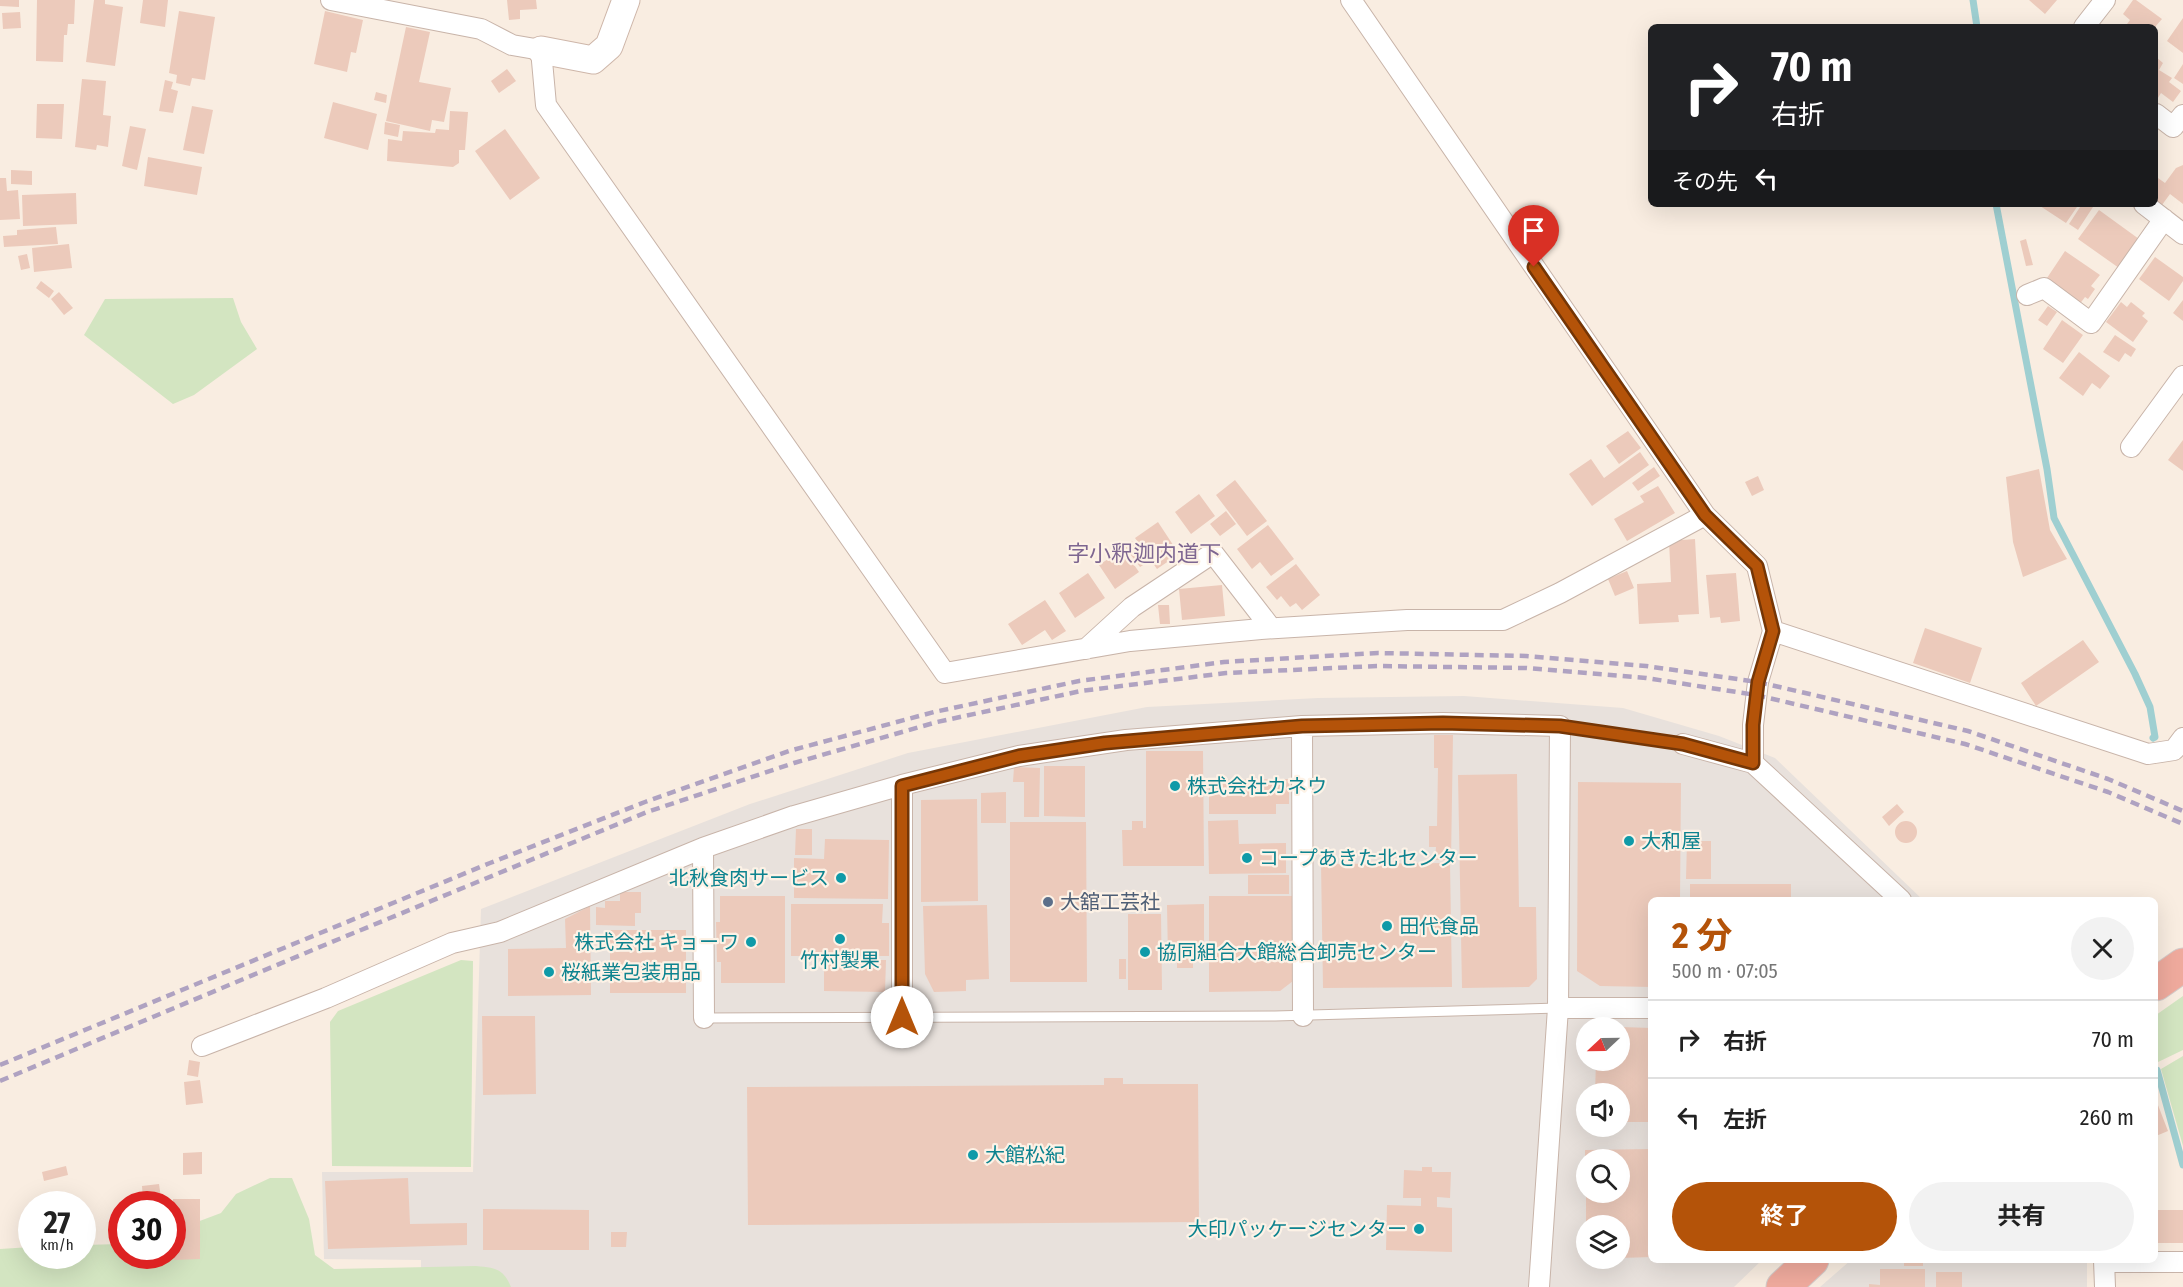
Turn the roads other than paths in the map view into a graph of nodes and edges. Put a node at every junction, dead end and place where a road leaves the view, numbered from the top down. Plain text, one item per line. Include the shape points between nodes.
1 (331, 0) edge
2 (626, 0) edge
3 (1351, 0) edge
4 (2105, 0) edge
5 (2086, 24) edge
6 (540, 50) junction
7 (2158, 115) edge
8 (2183, 115) edge
9 (2148, 207) edge
10 (2164, 219) junction
11 (2183, 234) edge
12 (2027, 295) dead end
13 (2183, 376) edge
14 (2131, 447) dead end
15 (1705, 515) junction
16 (1271, 628) junction
17 (1773, 631) junction
18 (1086, 649) junction
19 (1302, 726) junction
20 (1560, 726) junction
21 (2183, 738) edge
22 (1683, 744) joint
23 (1753, 763) junction
24 (902, 786) junction
25 (703, 848) junction
26 (1898, 897) edge
27 (2183, 965) edge
28 (2158, 983) edge
29 (1558, 1008) junction
30 (1648, 1008) edge
31 (1303, 1016) junction
32 (902, 1017) junction
33 (704, 1018) joint
34 (202, 1046) dead end
35 (2158, 1262) edge
36 (2183, 1262) edge
37 (1809, 1263) edge
38 (2104, 1263) edge
39 (1539, 1287) edge
40 (1783, 1287) edge
41 (2104, 1287) edge

1 - 6 street via 481,29 512,45
2 - 6 street via 609,46 592,60
3 - 15 street
4 - 5 street
6 - 18 street via 546,105 945,673
7 - 8 street via 2174,127
9 - 10 street
10 - 11 street
10 - 12 street via 2091,323 2044,288
13 - 14 street
15 - 16 street via 1503,620 1407,620
15 - 17 street via 1757,566
16 - 18 street
16 - 18 street via 1213,553 1132,607
17 - 21 street via 2148,754 2174,750
17 - 23 street via 1758,682
19 - 20 street
19 - 24 street via 1115,742 1019,756
19 - 31 street
20 - 22 lane
20 - 29 street
22 - 23 street
23 - 26 street
24 - 25 street via 794,816
24 - 32 street
25 - 33 street
25 - 34 street via 501,932 452,943
27 - 28 highway
29 - 30 street
29 - 31 lane
29 - 39 street
31 - 32 lane
32 - 33 lane
35 - 36 street
37 - 40 highway
38 - 41 street

